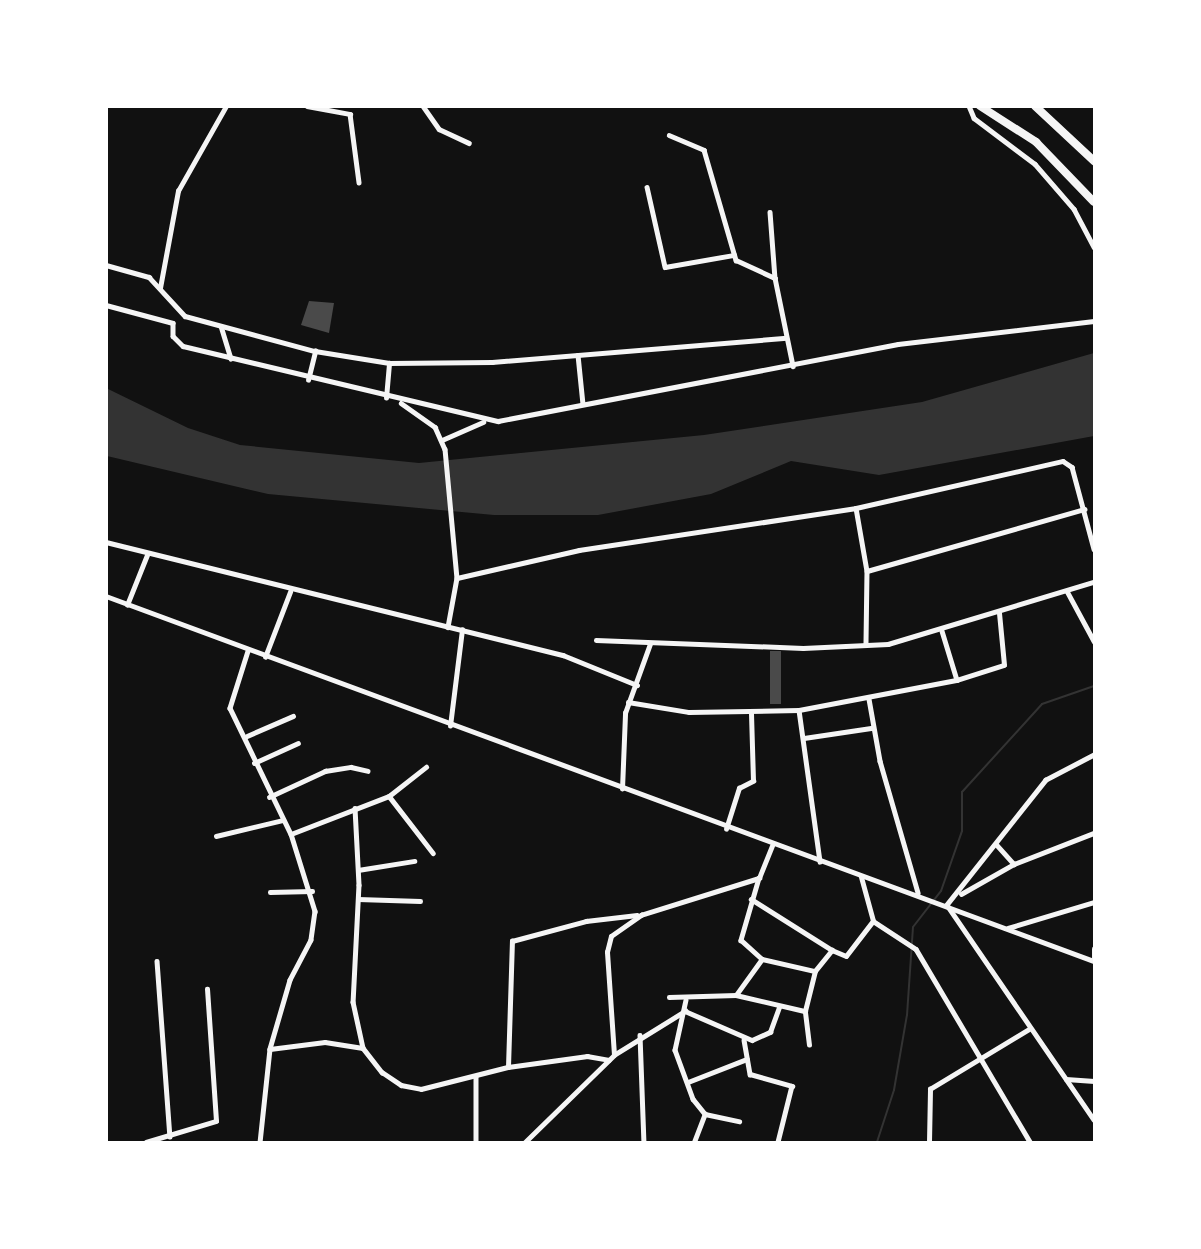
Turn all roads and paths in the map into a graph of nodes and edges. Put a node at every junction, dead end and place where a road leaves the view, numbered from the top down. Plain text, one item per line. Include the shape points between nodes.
1 (226, 106) edge
2 (307, 106) edge
3 (423, 106) edge
4 (969, 106) edge
5 (980, 106) edge
6 (1035, 106) edge
7 (669, 135) dead end
8 (469, 143) dead end
9 (1095, 161) edge
10 (359, 182) dead end
11 (647, 187) dead end
12 (1095, 202) edge
13 (770, 212) dead end
14 (1095, 247) edge
15 (734, 255) junction
16 (106, 265) edge
17 (775, 278) junction
18 (160, 288) junction
19 (106, 305) edge
20 (185, 316) junction
21 (1095, 321) edge
22 (173, 323) junction
23 (221, 326) junction
24 (786, 338) junction
25 (315, 351) junction
26 (578, 355) junction
27 (231, 358) junction
28 (389, 363) junction
29 (793, 366) junction
30 (308, 380) junction
31 (386, 398) junction
32 (396, 400) junction
33 (583, 404) junction
34 (487, 421) junction
35 (442, 440) junction
36 (856, 508) junction
37 (1084, 509) junction
38 (106, 542) edge
39 (1095, 549) edge
40 (147, 555) junction
41 (867, 571) junction
42 (457, 578) junction
43 (1095, 582) edge
44 (1067, 591) junction
45 (290, 592) junction
46 (106, 596) edge
47 (127, 605) junction
48 (999, 613) junction
49 (448, 627) junction
50 (462, 630) junction
51 (942, 631) junction
52 (596, 640) dead end
53 (1095, 641) edge
54 (650, 644) junction
55 (866, 645) junction
56 (248, 651) junction
57 (265, 657) junction
58 (957, 680) junction
59 (637, 685) junction
60 (869, 699) junction
61 (628, 702) junction
62 (799, 710) junction
63 (751, 713) junction
64 (293, 716) dead end
65 (450, 726) junction
66 (872, 728) junction
67 (247, 736) junction
68 (804, 738) junction
69 (298, 743) dead end
70 (1095, 754) edge
71 (254, 763) junction
72 (426, 767) dead end
73 (368, 771) dead end
74 (622, 789) junction
75 (389, 796) junction
76 (269, 797) junction
77 (355, 808) junction
78 (283, 820) junction
79 (726, 829) junction
80 (1095, 833) edge
81 (291, 834) junction
82 (216, 836) dead end
83 (996, 844) junction
84 (772, 845) junction
85 (433, 854) dead end
86 (414, 861) dead end
87 (820, 862) junction
88 (1014, 864) junction
89 (358, 870) junction
90 (861, 877) junction
91 (759, 878) junction
92 (312, 891) junction
93 (270, 892) dead end
94 (918, 893) junction
95 (960, 895) junction
96 (751, 898) junction
97 (358, 899) junction
98 (420, 901) dead end
99 (1095, 902) edge
100 (947, 905) junction
101 (641, 915) junction
102 (873, 921) junction
103 (1008, 928) junction
104 (1095, 949) edge
105 (832, 950) junction
106 (762, 959) junction
107 (157, 961) dead end
108 (1094, 961) edge
109 (814, 971) junction
110 (207, 989) dead end
111 (736, 995) junction
112 (669, 997) dead end
113 (686, 1000) junction
114 (779, 1007) junction
115 (685, 1011) junction
116 (805, 1011) junction
117 (1029, 1029) junction
118 (640, 1035) junction
119 (744, 1040) junction
120 (809, 1045) dead end
121 (363, 1048) junction
122 (270, 1049) junction
123 (614, 1055) junction
124 (747, 1059) junction
125 (609, 1060) junction
126 (981, 1062) junction
127 (508, 1067) junction
128 (476, 1076) junction
129 (1066, 1079) junction
130 (1095, 1081) edge
131 (688, 1082) junction
132 (705, 1114) junction
133 (1095, 1120) edge
134 (740, 1121) dead end
135 (170, 1137) junction
136 (146, 1143) edge
137 (260, 1143) edge
138 (476, 1143) edge
139 (525, 1143) edge
140 (644, 1143) edge
141 (694, 1143) edge
142 (778, 1143) edge
143 (929, 1143) edge
144 (1030, 1143) edge

1 - 18 street via 178,191
2 - 10 street via 344,111 352,119
3 - 8 street via 439,129
4 - 14 street via 974,118 1035,164 1074,209
5 - 12 highway via 1036,142
6 - 9 highway
7 - 15 street via 704,150
11 - 15 street via 666,267
13 - 17 street
15 - 17 street via 744,267
16 - 18 street via 149,277
17 - 24 street
18 - 20 street
19 - 22 street
20 - 22 street
20 - 23 street
21 - 29 street via 923,340
22 - 27 street via 174,339
23 - 25 street
23 - 27 street
24 - 26 street
24 - 29 street
25 - 28 street
25 - 30 street
26 - 28 street
26 - 33 street
27 - 30 street
28 - 31 street
29 - 33 street
30 - 31 street
31 - 32 street
32 - 34 street
32 - 35 street via 435,427
33 - 34 street
34 - 35 street
35 - 42 street
36 - 37 street via 1063,461 1072,467
36 - 41 street
36 - 42 street via 579,550
37 - 39 street
37 - 41 street
38 - 40 street
40 - 45 street
40 - 47 street
41 - 55 street
42 - 49 street
43 - 44 street
44 - 48 street
44 - 53 street
45 - 49 street
45 - 57 street
46 - 47 street
47 - 56 street
48 - 51 street
48 - 58 street via 1004,665
49 - 50 street
50 - 59 street via 563,655
50 - 65 street
51 - 55 street
51 - 58 street
52 - 54 street
54 - 55 street
54 - 59 street
56 - 57 street
56 - 67 street via 229,704
57 - 65 street
58 - 60 street
59 - 61 street
60 - 62 street
60 - 66 street
61 - 63 street via 689,712
61 - 74 street
62 - 63 street
62 - 68 street
63 - 79 street via 753,781 739,788
64 - 67 street
65 - 74 street
66 - 68 street
66 - 94 street
67 - 71 street
68 - 87 street
69 - 71 street
70 - 83 street via 1046,780
71 - 76 street
72 - 75 street
73 - 76 street via 351,767 325,771
74 - 79 street
75 - 77 street
75 - 85 street
76 - 78 street
77 - 81 street
77 - 89 street
78 - 81 street
78 - 82 street
79 - 84 street
80 - 88 street
81 - 92 street
83 - 88 street
83 - 95 street
84 - 87 street
84 - 91 street
86 - 89 street
87 - 90 street
88 - 95 street
89 - 97 street
90 - 94 street
90 - 102 street
91 - 96 street
91 - 101 street
92 - 93 street
92 - 122 street via 311,940 290,980
94 - 100 street
95 - 100 street
96 - 105 street
96 - 106 street via 739,936
97 - 98 street
97 - 121 street via 352,983
99 - 103 street
100 - 103 street
100 - 117 street
101 - 123 street via 607,945
101 - 127 street via 586,921 512,941
102 - 105 street via 846,956
102 - 126 street via 904,937 916,949
103 - 108 street
104 - 108 street
105 - 109 street
106 - 109 street
106 - 111 street
107 - 135 street
109 - 116 street
110 - 135 street via 215,1123
111 - 113 street
111 - 114 street
112 - 113 street
113 - 115 street
114 - 116 street
114 - 119 street via 770,1032
115 - 118 street
115 - 119 street
115 - 131 street via 675,1050
116 - 120 street
117 - 126 street
117 - 129 street
118 - 123 street
118 - 140 street
119 - 124 street
121 - 122 street via 325,1042
121 - 128 street via 401,1085 422,1089
122 - 137 street
123 - 125 street
124 - 131 street
124 - 142 street via 750,1074 788,1082 792,1088
125 - 127 street via 587,1056
125 - 139 street
126 - 143 street via 927,1093
126 - 144 street
127 - 128 street
128 - 138 street
129 - 130 street
129 - 133 street
131 - 132 street
132 - 134 street
132 - 141 street
135 - 136 street

